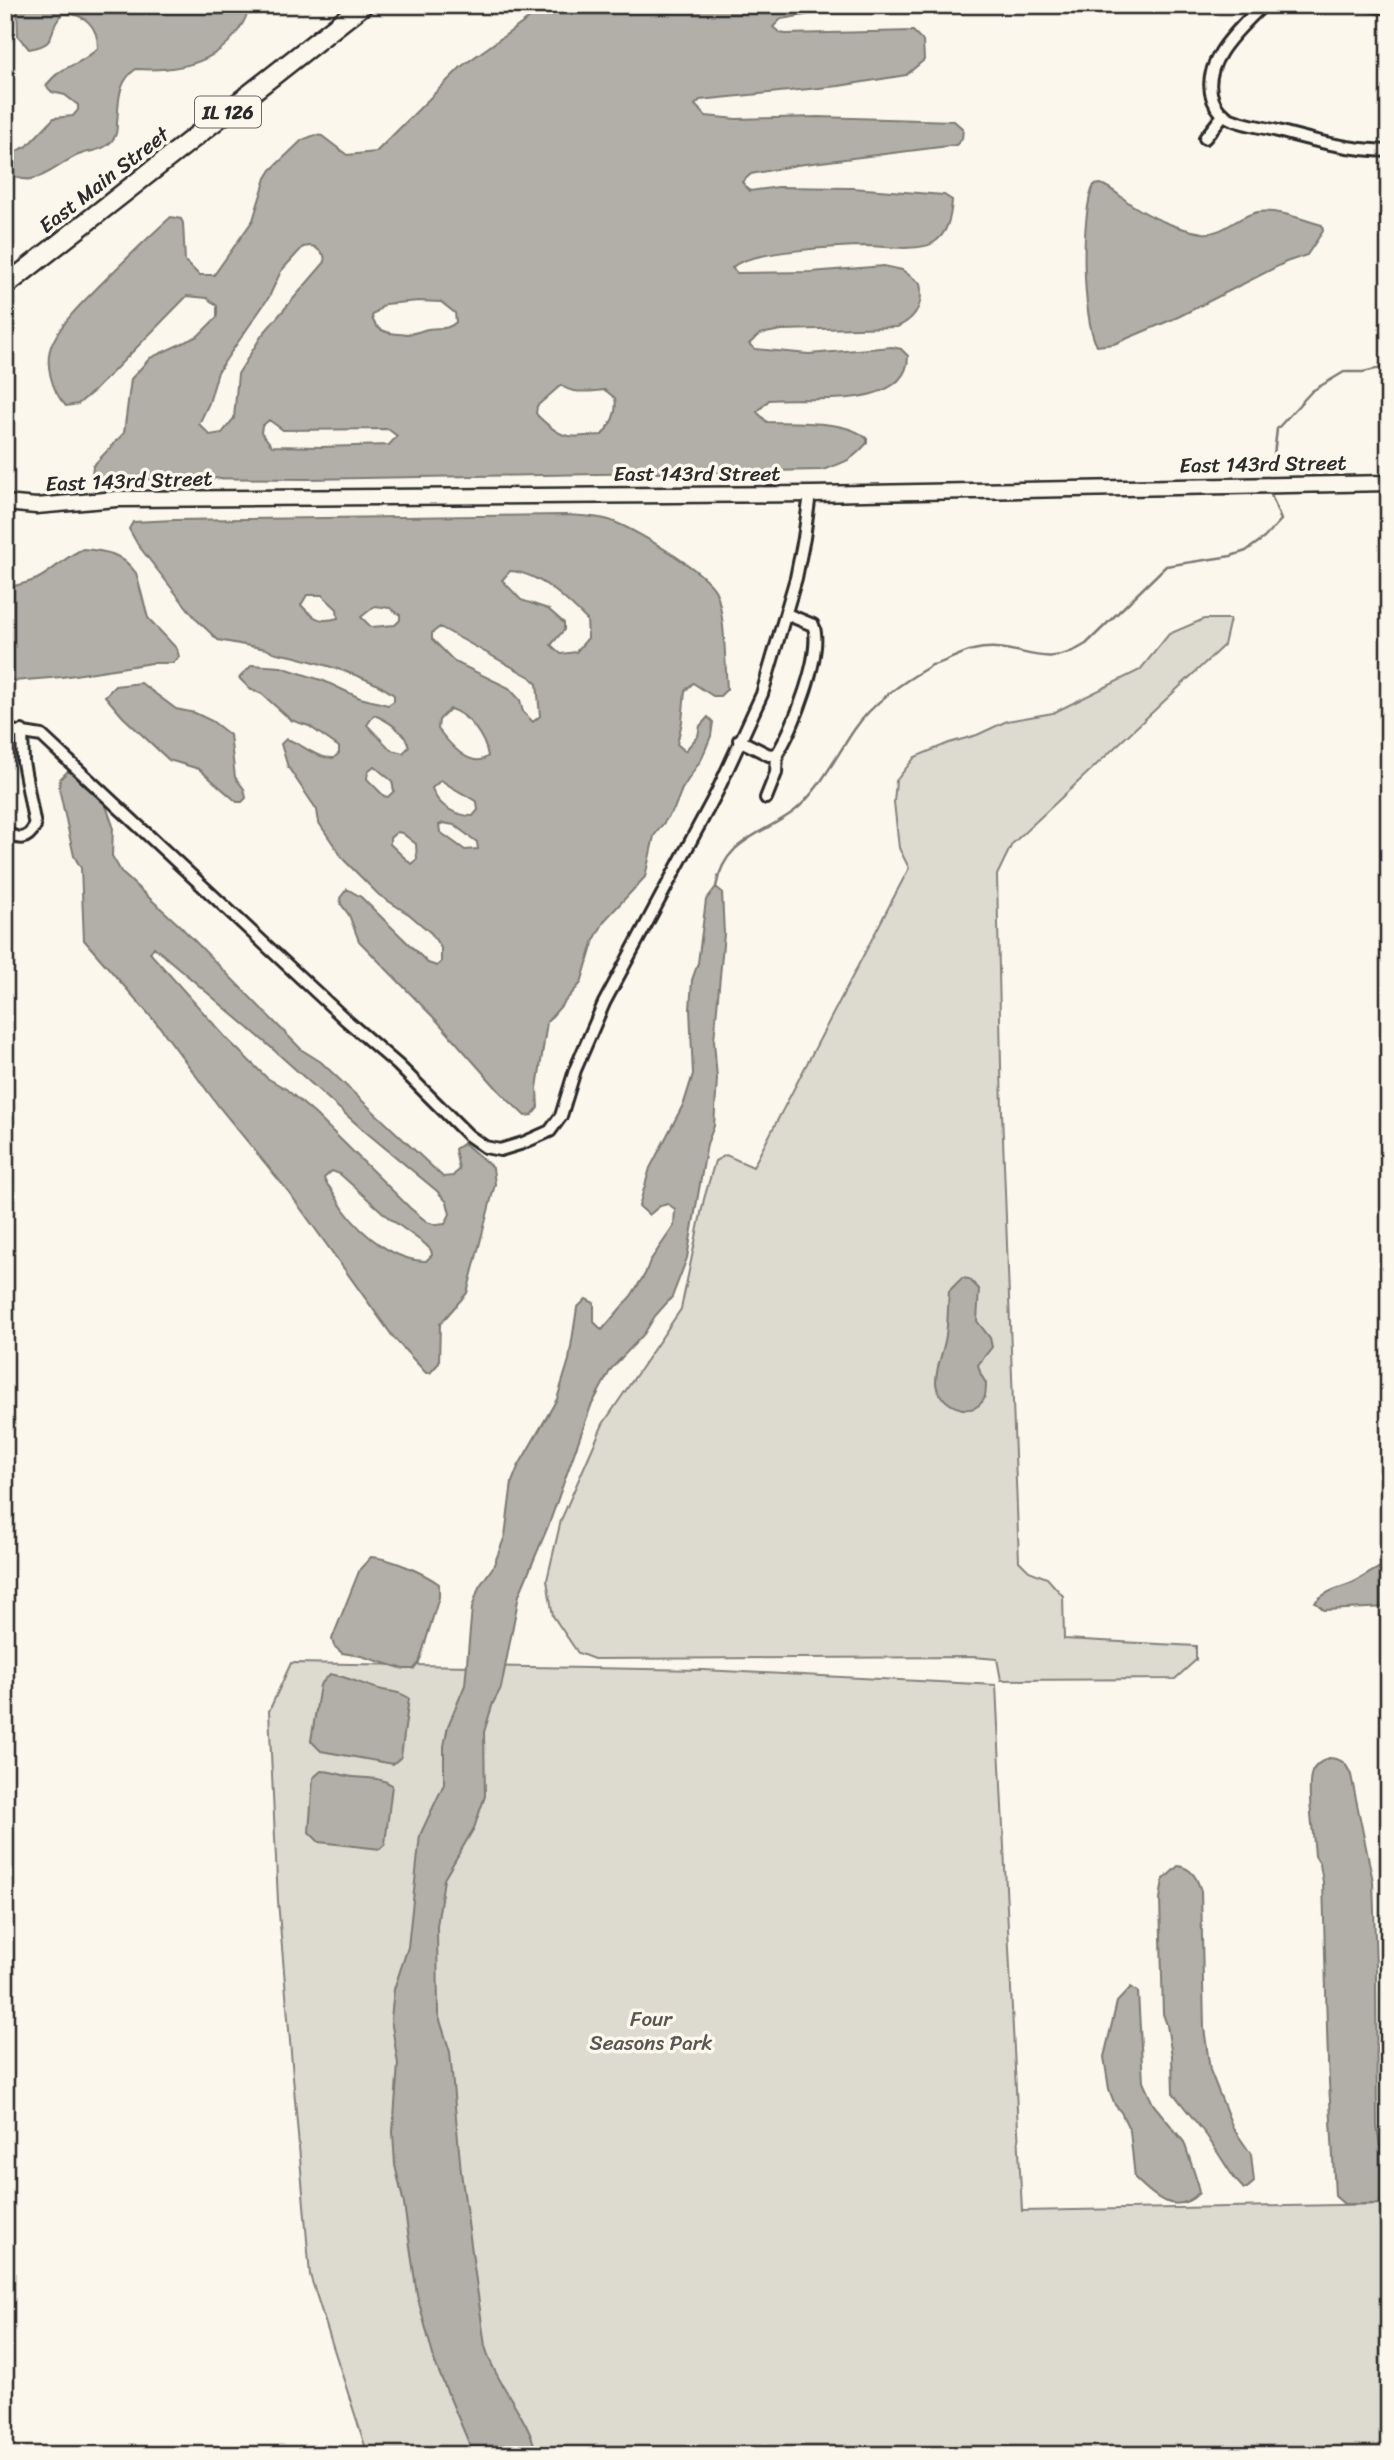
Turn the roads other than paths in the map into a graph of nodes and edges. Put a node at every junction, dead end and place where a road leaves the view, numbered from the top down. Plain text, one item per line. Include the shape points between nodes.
1 (363, 5) edge
2 (1263, 5) edge
3 (1370, 5) edge
4 (1389, 8) edge
5 (1224, 114) junction
6 (1205, 138) dead end
7 (1389, 151) edge
8 (5, 286) edge
9 (1389, 483) edge
10 (810, 494) junction
11 (5, 503) edge
12 (786, 614) junction
13 (5, 730) edge
14 (22, 731) junction
15 (739, 740) junction
16 (777, 754) junction
17 (766, 798) dead end
18 (5, 832) edge

1 - 8 main road, East Main Street / IL 126
2 - 5 street via 1230,40 1211,74 1211,93
3 - 4 street
5 - 6 street
5 - 7 street via 1330,145
9 - 10 street, East 143rd Street
10 - 11 street, East 143rd Street via 130,498 36,506
10 - 12 street
12 - 15 street via 762,694
12 - 16 street via 813,625 817,643 789,736
13 - 14 street
14 - 15 street via 42,736 468,1135 485,1147 500,1150 550,1131 561,1116 604,1003 704,816
14 - 18 street via 35,826 24,838
15 - 16 street via 769,755
16 - 17 street via 776,773

